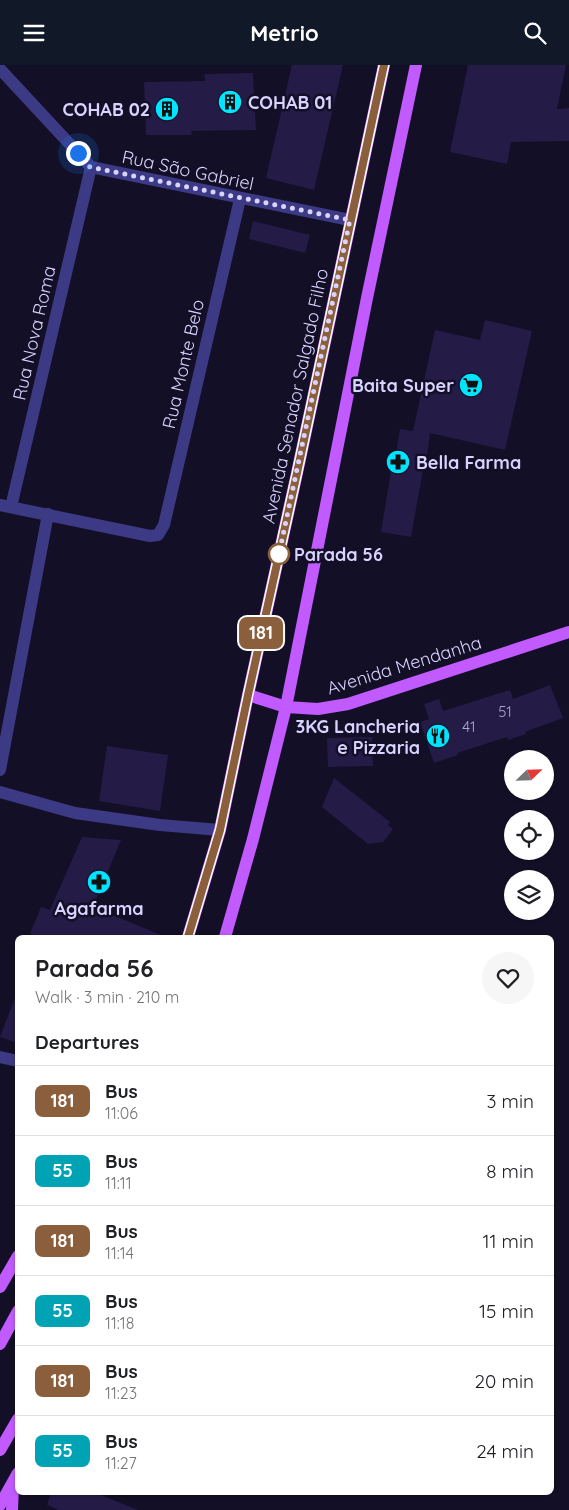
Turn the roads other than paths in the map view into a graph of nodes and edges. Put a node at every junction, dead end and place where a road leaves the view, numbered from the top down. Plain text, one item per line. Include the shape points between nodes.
1 (384, 65) edge
2 (416, 65) edge
3 (0, 69) edge
4 (90, 167) junction
5 (240, 199) junction
6 (350, 220) junction
7 (6, 506) edge
8 (48, 515) junction
9 (569, 632) edge
10 (248, 695) junction
11 (286, 707) junction
12 (0, 770) edge
13 (0, 792) edge
14 (220, 830) junction
15 (189, 935) edge
16 (225, 935) edge
17 (0, 1057) edge
18 (15, 1060) edge
19 (15, 1261) edge
20 (0, 1287) edge
21 (15, 1316) edge
22 (0, 1344) edge
23 (15, 1424) edge
24 (0, 1450) edge
25 (15, 1478) edge
26 (15, 1484) edge
27 (0, 1505) edge
28 (12, 1510) edge

1 - 6 main road, Avenida Senador Salgado Filho
2 - 11 main road
3 - 4 street
4 - 5 street, Rua São Gabriel
4 - 7 street, Rua Nova Roma
5 - 6 street, Rua São Gabriel
5 - 8 street, Rua Monte Belo via 164,525 158,535
6 - 10 main road, Avenida Senador Salgado Filho
7 - 8 street
8 - 12 street
9 - 11 main road, Avenida Mendanha via 348,704 318,709
10 - 11 main road, Avenida Mendanha
10 - 14 main road, Avenida Senador Salgado Filho
11 - 16 main road
13 - 14 street via 74,813
14 - 15 main road, Avenida Senador Salgado Filho
17 - 18 street
19 - 20 main road
21 - 22 main road
23 - 24 main road
25 - 27 main road
26 - 28 main road

